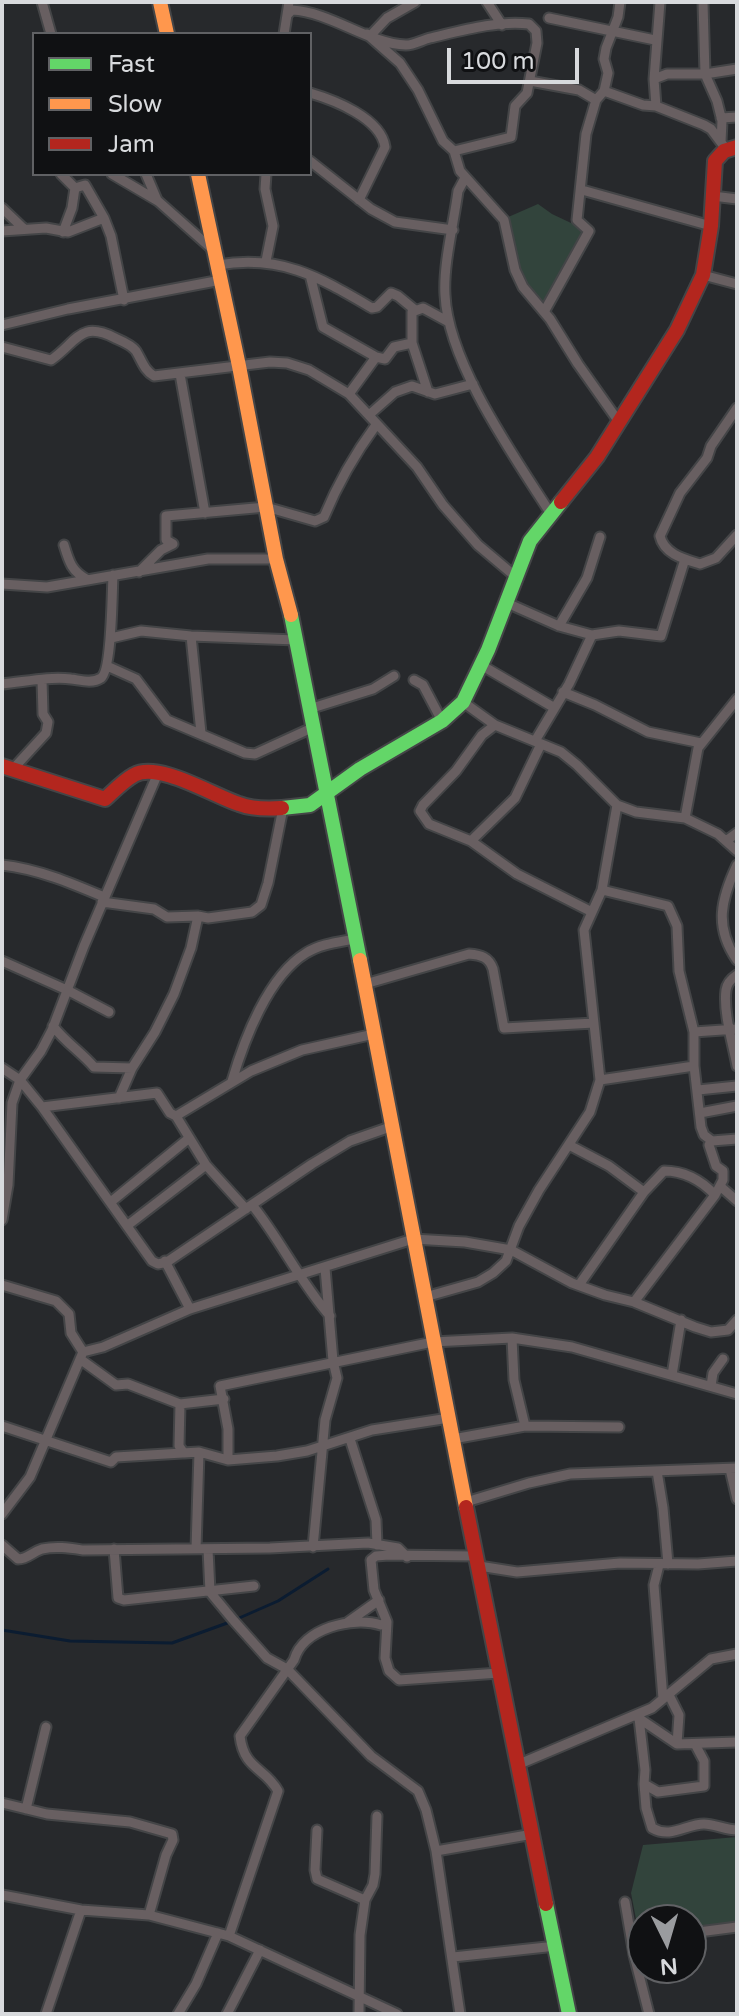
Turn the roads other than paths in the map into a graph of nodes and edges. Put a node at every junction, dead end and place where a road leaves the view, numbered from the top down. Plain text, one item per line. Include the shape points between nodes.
1 (42, 2) edge
2 (160, 2) edge
3 (289, 2) edge
4 (415, 2) edge
5 (487, 2) edge
6 (620, 2) edge
7 (660, 2) edge
8 (703, 2) edge
9 (287, 15) junction
10 (549, 18) dead end
11 (502, 25) junction
12 (612, 31) junction
13 (50, 32) edge
14 (167, 32) edge
15 (284, 32) edge
16 (369, 34) junction
17 (655, 40) junction
18 (737, 69) edge
19 (705, 74) junction
20 (654, 79) junction
21 (530, 81) junction
22 (604, 91) junction
23 (312, 94) edge
24 (596, 100) junction
25 (656, 106) junction
26 (737, 117) edge
27 (721, 118) junction
28 (728, 146) edge
29 (454, 151) junction
30 (312, 163) edge
31 (63, 176) edge
32 (118, 176) edge
33 (147, 176) edge
34 (198, 176) edge
35 (266, 176) edge
36 (465, 178) junction
37 (75, 188) junction
38 (582, 190) junction
39 (713, 196) junction
40 (737, 199) edge
41 (359, 200) junction
42 (158, 201) junction
43 (2, 208) edge
44 (104, 218) junction
45 (711, 226) junction
46 (24, 229) junction
47 (453, 230) junction
48 (2, 231) edge
49 (63, 232) junction
50 (266, 261) junction
51 (218, 266) junction
52 (310, 275) junction
53 (703, 275) junction
54 (737, 284) edge
55 (124, 300) junction
56 (415, 310) junction
57 (544, 312) junction
58 (447, 321) junction
59 (2, 325) edge
60 (412, 343) junction
61 (2, 347) edge
62 (376, 357) junction
63 (239, 366) junction
64 (180, 374) junction
65 (473, 384) junction
66 (428, 392) junction
67 (349, 394) junction
68 (737, 408) edge
69 (369, 415) junction
70 (619, 422) junction
71 (376, 425) junction
72 (266, 507) junction
73 (205, 513) junction
74 (551, 514) junction
75 (737, 535) edge
76 (600, 537) dead end
77 (64, 545) dead end
78 (276, 559) junction
79 (685, 559) junction
80 (139, 572) junction
81 (113, 575) junction
82 (516, 577) junction
83 (92, 581) junction
84 (2, 584) edge
85 (507, 603) junction
86 (559, 626) junction
87 (592, 635) junction
88 (191, 636) junction
89 (111, 638) junction
90 (296, 640) junction
91 (481, 665) junction
92 (107, 666) junction
93 (394, 676) dead end
94 (42, 680) junction
95 (414, 680) dead end
96 (2, 684) edge
97 (563, 692) junction
98 (737, 699) edge
99 (463, 702) junction
100 (553, 707) junction
101 (309, 709) junction
102 (442, 721) junction
103 (495, 725) junction
104 (314, 727) junction
105 (201, 733) junction
106 (538, 743) junction
107 (701, 743) junction
108 (7, 767) edge
109 (158, 773) junction
110 (328, 795) junction
111 (617, 805) junction
112 (283, 808) junction
113 (685, 818) junction
114 (737, 833) edge
115 (471, 841) junction
116 (726, 841) junction
117 (737, 851) edge
118 (2, 865) edge
119 (737, 865) edge
120 (602, 890) junction
121 (103, 900) junction
122 (592, 912) junction
123 (198, 916) junction
124 (354, 939) junction
125 (737, 960) edge
126 (2, 961) edge
127 (737, 975) edge
128 (365, 984) junction
129 (67, 990) junction
130 (109, 1012) dead end
131 (594, 1023) junction
132 (53, 1026) junction
133 (733, 1029) edge
134 (694, 1032) junction
135 (374, 1034) junction
136 (237, 1064) junction
137 (694, 1066) junction
138 (737, 1066) edge
139 (2, 1068) edge
140 (132, 1068) junction
141 (251, 1071) junction
142 (20, 1080) junction
143 (600, 1080) junction
144 (232, 1081) junction
145 (737, 1086) edge
146 (698, 1090) junction
147 (119, 1098) junction
148 (737, 1106) edge
149 (42, 1107) junction
150 (700, 1113) junction
151 (176, 1116) junction
152 (393, 1126) junction
153 (188, 1139) junction
154 (737, 1139) edge
155 (712, 1141) junction
156 (569, 1145) junction
157 (206, 1165) junction
158 (737, 1178) edge
159 (5, 1184) edge
160 (719, 1187) junction
161 (644, 1192) junction
162 (112, 1201) junction
163 (737, 1201) edge
164 (250, 1208) junction
165 (2, 1220) edge
166 (128, 1225) junction
167 (413, 1239) junction
168 (511, 1250) junction
169 (165, 1261) junction
170 (325, 1268) junction
171 (298, 1274) junction
172 (4, 1283) edge
173 (579, 1285) junction
174 (425, 1297) junction
175 (634, 1302) junction
176 (190, 1309) junction
177 (330, 1316) junction
178 (681, 1320) junction
179 (736, 1324) edge
180 (512, 1338) junction
181 (433, 1342) junction
182 (82, 1356) junction
183 (723, 1359) dead end
184 (333, 1361) junction
185 (672, 1375) junction
186 (711, 1386) junction
187 (737, 1394) edge
188 (224, 1399) junction
189 (180, 1404) junction
190 (449, 1418) junction
191 (2, 1426) edge
192 (525, 1426) junction
193 (619, 1427) dead end
194 (350, 1439) junction
195 (453, 1439) junction
196 (45, 1441) junction
197 (324, 1444) junction
198 (199, 1452) junction
199 (228, 1460) junction
200 (734, 1469) edge
201 (657, 1471) junction
202 (737, 1499) edge
203 (466, 1502) junction
204 (2, 1514) edge
205 (2, 1545) edge
206 (377, 1545) junction
207 (313, 1547) junction
208 (114, 1549) junction
209 (196, 1549) junction
210 (208, 1549) junction
211 (407, 1557) junction
212 (477, 1561) junction
213 (737, 1561) edge
214 (663, 1565) junction
215 (254, 1586) dead end
216 (210, 1592) junction
217 (379, 1600) junction
218 (387, 1622) junction
219 (345, 1624) junction
220 (737, 1654) edge
221 (287, 1669) junction
222 (499, 1673) junction
223 (666, 1697) junction
224 (636, 1717) junction
225 (46, 1727) dead end
226 (737, 1742) edge
227 (677, 1744) junction
228 (695, 1744) junction
229 (517, 1765) junction
230 (644, 1784) junction
231 (2, 1803) edge
232 (26, 1809) junction
233 (377, 1816) dead end
234 (317, 1830) dead end
235 (737, 1830) edge
236 (533, 1834) junction
237 (436, 1851) junction
238 (2, 1895) edge
239 (365, 1900) junction
240 (625, 1902) dead end
241 (81, 1910) junction
242 (627, 1914) edge
243 (149, 1915) junction
244 (737, 1927) edge
245 (707, 1931) edge
246 (224, 1934) junction
247 (556, 1946) junction
248 (260, 1950) junction
249 (453, 1957) junction
250 (641, 1984) edge
251 (359, 1997) junction
252 (46, 2014) edge
253 (178, 2014) edge
254 (227, 2014) edge
255 (359, 2014) edge
256 (397, 2014) edge
257 (460, 2014) edge
258 (569, 2014) edge
259 (649, 2014) edge

1 - 13 street
2 - 14 main road
3 - 9 street
4 - 16 street
5 - 11 street
6 - 12 street
7 - 17 street
8 - 19 street
9 - 15 street
9 - 16 street via 292,10 310,11
10 - 12 street
11 - 16 street via 410,46
11 - 21 street via 529,24 536,31
12 - 17 street
12 - 22 street via 604,59
16 - 29 street via 400,63 443,141
17 - 20 street
18 - 19 street
19 - 20 street
19 - 27 street
20 - 25 street
21 - 24 street via 579,90
21 - 29 street via 515,106 511,137
22 - 24 street
22 - 25 street
23 - 41 street via 351,109 384,140
24 - 38 street via 586,134
25 - 28 street via 711,129
26 - 27 street
27 - 28 street
28 - 39 main road via 715,161
29 - 36 street
30 - 41 street
31 - 37 street
32 - 42 street
33 - 42 street
34 - 51 main road
35 - 50 street via 273,226
36 - 47 street
36 - 57 street via 504,220 515,270
37 - 44 street via 85,185
37 - 49 street
38 - 45 street
38 - 57 street via 577,220 589,231
39 - 40 street
39 - 45 main road
41 - 47 street via 395,222
42 - 51 street
43 - 46 street
44 - 49 street
44 - 55 street
45 - 53 main road
46 - 48 street
46 - 49 street
47 - 58 street via 444,291
50 - 51 street
50 - 52 street
51 - 55 street
51 - 63 main road
52 - 56 street via 372,308 391,293
52 - 62 street via 323,327
53 - 54 street
53 - 70 main road via 677,330
55 - 59 street
56 - 58 street via 423,308
56 - 60 street
57 - 70 street
58 - 65 street
60 - 62 street via 394,347 385,359
60 - 66 street
61 - 64 street via 51,360 78,334 91,330 134,348 154,376
62 - 67 street
63 - 64 street
63 - 67 street via 287,363
63 - 72 main road
64 - 73 street
65 - 66 street via 441,394
65 - 74 street
66 - 69 street via 412,386 395,392
67 - 69 street
68 - 79 street via 663,527 662,543
69 - 71 street
70 - 74 main road
71 - 72 street via 334,489 324,517 315,521
71 - 82 street via 417,467 478,545
72 - 73 street
72 - 78 main road
73 - 80 street via 166,516 166,540 173,544
74 - 82 main road via 530,541
75 - 79 street via 716,558 700,564
76 - 86 street via 587,578
77 - 83 street via 71,567
78 - 80 street via 208,559
78 - 90 main road
79 - 87 street via 661,636 619,631
80 - 81 street
81 - 83 street
81 - 89 street
82 - 85 main road
83 - 84 street via 47,587
85 - 86 street
85 - 91 main road
86 - 87 street
87 - 97 street
88 - 89 street via 141,631
88 - 90 street
88 - 105 street
89 - 92 street
90 - 101 main road
91 - 99 main road
91 - 100 street
92 - 94 street via 102,678 92,682
92 - 105 street via 136,679 167,720
93 - 101 street via 373,689
94 - 96 street
94 - 108 street via 46,733
95 - 102 street via 423,685
97 - 100 street
97 - 107 street via 648,732
98 - 107 street
99 - 102 main road
99 - 103 street
100 - 106 street
101 - 104 main road
102 - 110 main road via 360,769
103 - 106 street
103 - 115 street via 420,811 429,824
104 - 105 street via 255,754
104 - 110 main road
106 - 111 street via 561,752
106 - 115 street via 515,798
107 - 113 street
108 - 109 main road via 105,799 136,773
109 - 112 main road via 241,805
109 - 121 street
110 - 112 main road via 310,805
110 - 124 main road
111 - 113 street
111 - 120 street
112 - 123 street via 261,905 252,912
113 - 116 street
114 - 116 street
115 - 122 street via 517,874
116 - 117 street
118 - 121 street via 66,880
119 - 125 street via 721,915 725,941
120 - 122 street
120 - 134 street via 668,906 674,913 679,971
121 - 123 street via 154,909 167,917
121 - 129 street
122 - 131 street via 584,947
123 - 140 street via 174,994
124 - 128 main road
124 - 136 street via 306,953 282,976
126 - 129 street
127 - 133 street via 726,988
128 - 131 street via 481,955 493,969 504,1028
128 - 135 main road
129 - 130 street
129 - 132 street
131 - 143 street
132 - 140 street via 94,1067
132 - 142 street
133 - 134 street
133 - 138 street
134 - 137 street
135 - 141 street via 302,1050
135 - 152 main road
136 - 141 street
136 - 144 street
137 - 143 street
137 - 146 street
139 - 142 street
140 - 147 street
141 - 144 street
142 - 149 street
142 - 159 street via 12,1103
143 - 156 street via 590,1112
144 - 151 street
145 - 146 street
146 - 150 street
147 - 149 street
147 - 151 street via 157,1093
148 - 150 street
149 - 162 street
150 - 155 street via 704,1135
151 - 153 street
152 - 164 street via 350,1141
152 - 167 main road
153 - 157 street
153 - 162 street
154 - 155 street
155 - 160 street via 716,1166 723,1171
156 - 161 street
156 - 168 street via 519,1226
157 - 164 street
157 - 166 street
158 - 160 street
159 - 165 street
160 - 161 street via 679,1171 664,1171
160 - 163 street
160 - 175 street
161 - 173 street
162 - 166 street
164 - 169 street
164 - 171 street via 278,1238
166 - 169 street via 152,1261
167 - 168 street
167 - 170 street
167 - 174 main road
168 - 173 street
168 - 174 street via 506,1261 478,1282
169 - 176 street
170 - 171 street
170 - 177 street
171 - 176 street
171 - 177 street
172 - 182 street via 64,1308
173 - 175 street
174 - 181 main road
175 - 178 street
176 - 182 street
177 - 184 street
178 - 179 street via 711,1332
178 - 185 street
180 - 181 street
180 - 185 street via 572,1347
180 - 192 street via 514,1380
181 - 184 street
181 - 190 main road
182 - 189 street via 116,1385 128,1384
182 - 196 street
183 - 186 street
184 - 188 street via 220,1386
184 - 197 street via 337,1378
185 - 186 street
186 - 187 street
188 - 189 street
188 - 199 street
189 - 198 street via 179,1446 184,1453
190 - 194 street via 372,1430
190 - 195 main road
191 - 196 street
192 - 193 street
192 - 195 street
194 - 197 street
194 - 206 street via 376,1520
195 - 203 main road
196 - 198 street via 111,1462 116,1457
196 - 204 street via 30,1477
197 - 199 street via 307,1451
197 - 207 street
198 - 199 street
198 - 209 street
200 - 201 street
200 - 202 street
201 - 203 street via 570,1474
201 - 214 street
203 - 212 main road
205 - 208 street via 18,1559 42,1549
206 - 207 street
206 - 211 street via 398,1548
207 - 210 street
208 - 209 street
208 - 216 street via 118,1598
209 - 210 street
210 - 216 street
211 - 212 street
211 - 217 street via 371,1560
212 - 214 street via 517,1572 620,1563
212 - 222 main road
213 - 214 street
214 - 223 street via 654,1585
215 - 216 street
216 - 221 street via 267,1658
217 - 218 street
217 - 219 street
218 - 219 street
218 - 222 street via 385,1658 399,1680
219 - 221 street via 322,1630 296,1650
220 - 223 street via 711,1659
221 - 237 street via 371,1756 418,1791
221 - 246 street via 240,1736 242,1753 278,1791
222 - 229 main road
223 - 224 street
223 - 227 street via 679,1715
224 - 227 street
224 - 229 street
224 - 230 street
225 - 232 street
226 - 228 street
227 - 228 street
228 - 230 street via 704,1761 704,1786 658,1792
229 - 236 main road
230 - 235 street via 652,1828 659,1832 704,1824
231 - 232 street
232 - 243 street via 130,1822 172,1834
233 - 239 street via 375,1874
234 - 239 street via 317,1879
236 - 237 street
236 - 247 main road
237 - 249 street
238 - 241 street
239 - 251 street
240 - 242 street
241 - 243 street
241 - 252 street
243 - 246 street
244 - 245 street
246 - 248 street
246 - 253 street
247 - 249 street
247 - 258 main road
248 - 251 street
248 - 254 street
249 - 257 street
250 - 259 street
251 - 255 street
251 - 256 street

